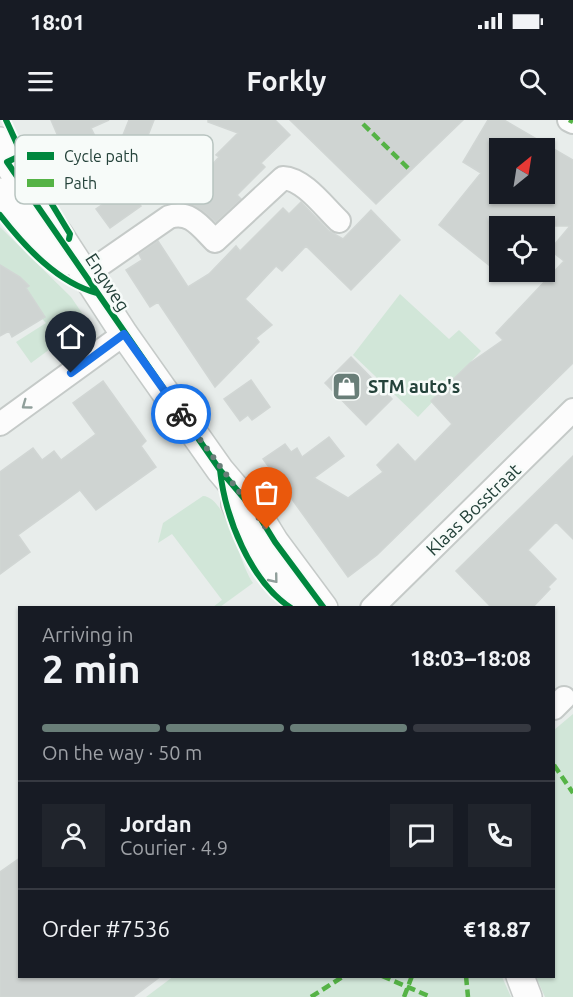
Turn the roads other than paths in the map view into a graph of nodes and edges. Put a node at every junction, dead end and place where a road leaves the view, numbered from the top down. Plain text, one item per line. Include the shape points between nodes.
1 (569, 120) edge
2 (573, 123) edge
3 (2, 156) edge
4 (15, 175) edge
5 (0, 192) edge
6 (35, 204) edge
7 (339, 221) dead end
8 (88, 282) junction
9 (124, 334) junction
10 (573, 410) edge
11 (0, 424) edge
12 (220, 470) junction
13 (303, 606) edge
14 (322, 606) edge
15 (374, 606) edge
16 (521, 978) edge
17 (528, 997) edge

1 - 2 street
3 - 4 street, Engweg
5 - 8 street, Engweg via 12,213
6 - 8 street, Engweg
7 - 8 street via 300,184 283,178 214,241 189,216 169,217
8 - 9 street, Engweg
9 -> 11 street
9 - 12 street, Engweg
10 - 15 street, Klaas Bosstraat
12 -> 13 street, Engweg via 260,561 285,593
12 - 14 street, Engweg via 259,516
16 - 17 street

